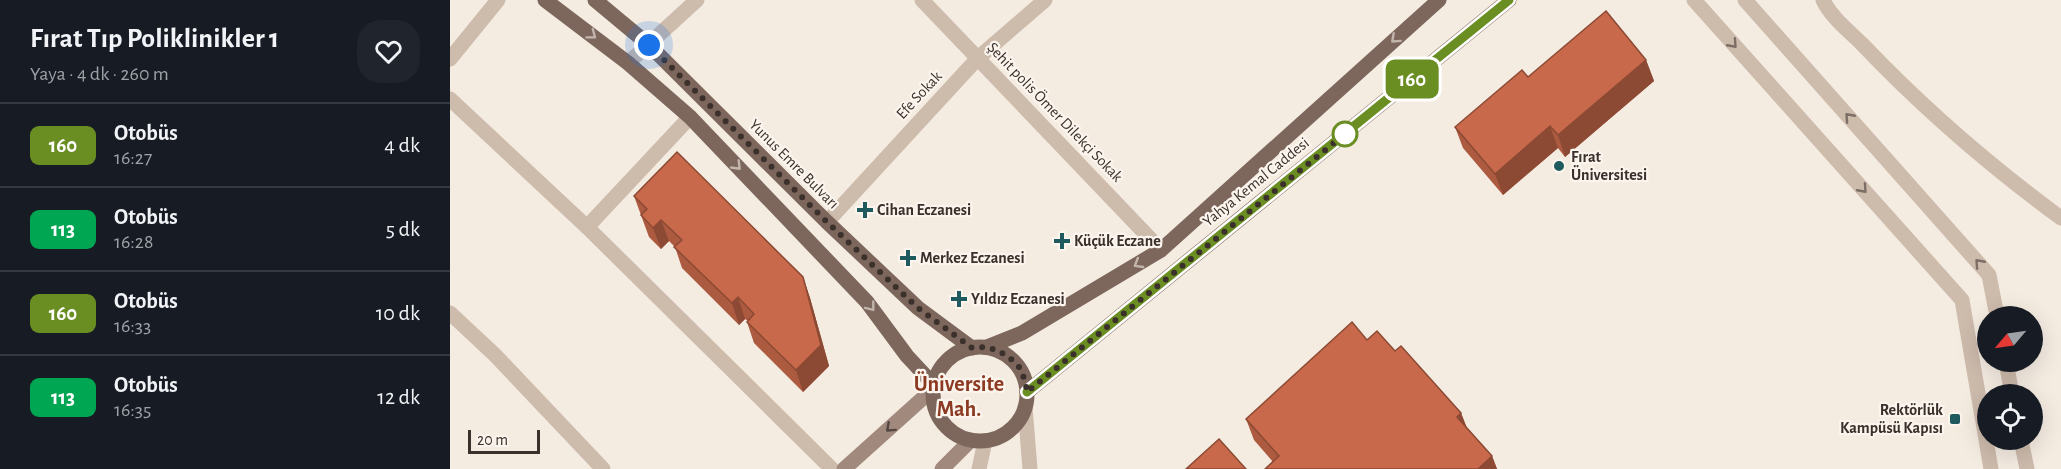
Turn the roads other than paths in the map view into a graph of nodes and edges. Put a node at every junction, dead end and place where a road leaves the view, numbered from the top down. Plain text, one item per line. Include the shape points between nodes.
1 (498, 0) edge
2 (545, 0) edge
3 (595, 0) edge
4 (697, 0) edge
5 (922, 0) edge
6 (1045, 0) edge
7 (1439, 0) edge
8 (1509, 0) edge
9 (1694, 0) edge
10 (1745, 0) edge
11 (1823, 0) edge
12 (649, 45) junction
13 (978, 58) junction
14 (450, 59) edge
15 (628, 63) junction
16 (450, 99) edge
17 (690, 117) junction
18 (2061, 218) edge
19 (827, 222) junction
20 (587, 227) junction
21 (1161, 250) junction
22 (1995, 306) edge
23 (450, 313) edge
24 (980, 347) junction
25 (934, 387) junction
26 (1026, 399) junction
27 (978, 440) junction
28 (2023, 450) edge
29 (603, 469) edge
30 (832, 469) edge
31 (844, 469) edge
32 (942, 469) edge
33 (979, 469) edge
34 (1030, 469) edge
35 (1990, 469) edge
36 (2027, 469) edge

1 - 14 street
2 -> 15 main road
3 - 12 main road, Yunus Emre Bulvarı
4 - 12 street
5 - 13 street, Şehit polis Ömer Dilekçi Sokak
6 - 13 street, Efe Sokak
7 -> 21 main road, Yahya Kemal Caddesi
8 - 26 main road, Yahya Kemal Caddesi
9 -> 35 street via 1962,300
22 -> 10 street via 1989,275
11 - 18 street via 1830,12 1935,115
12 - 15 street
12 - 19 main road, Yunus Emre Bulvarı
13 - 19 street, Efe Sokak
13 - 21 street, Şehit polis Ömer Dilekçi Sokak
15 - 17 main road
16 - 20 street
17 - 20 street
17 -> 25 main road via 867,302
19 - 24 main road, Yunus Emre Bulvarı via 918,308
20 - 30 street
21 -> 24 main road, Yahya Kemal Caddesi via 1022,333
23 - 29 street
24 - 25 main road via 958,352 946,362
24 - 26 main road via 999,351 1019,367 1025,380
25 - 27 main road via 934,402 947,427 958,435
25 -> 31 main road
26 - 27 main road via 1020,419 1010,430 998,437
26 - 34 street
27 - 32 main road
27 - 33 street
28 - 36 street

